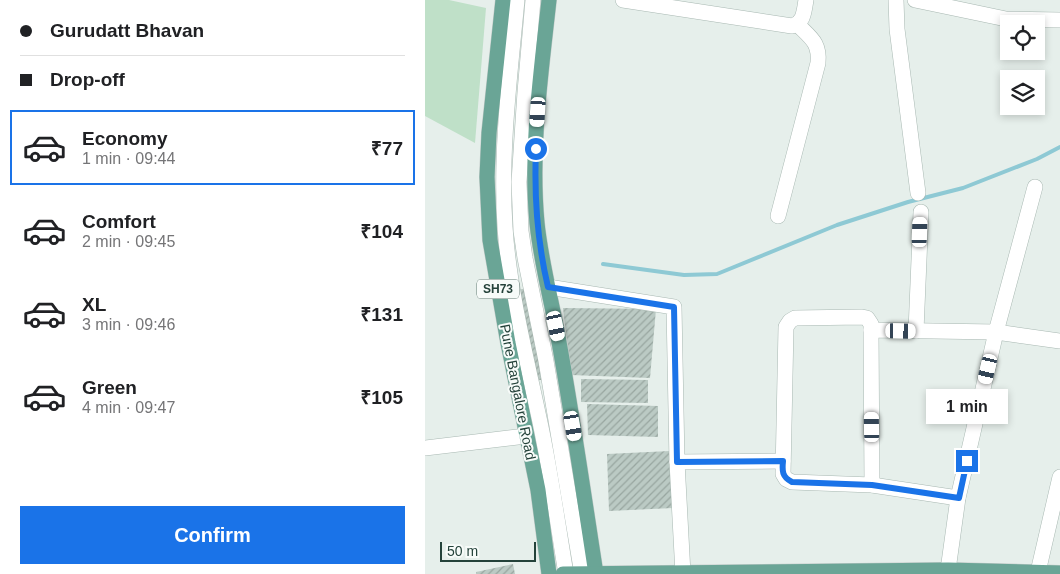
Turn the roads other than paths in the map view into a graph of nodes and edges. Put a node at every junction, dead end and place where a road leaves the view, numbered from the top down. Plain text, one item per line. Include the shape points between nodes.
1 (503, 0) edge
2 (517, 0) edge
3 (533, 0) edge
4 (549, 0) edge
5 (627, 0) edge
6 (806, 0) edge
7 (896, 0) edge
8 (915, 0) edge
9 (706, 6) edge
10 (1060, 20) edge
11 (798, 25) junction
12 (1035, 187) dead end
13 (918, 193) dead end
14 (921, 212) dead end
15 (778, 216) dead end
16 (548, 287) junction
17 (871, 330) junction
18 (917, 331) junction
19 (996, 332) junction
20 (1060, 341) edge
21 (527, 436) junction
22 (425, 448) edge
23 (783, 461) junction
24 (677, 462) junction
25 (1060, 477) edge
26 (872, 485) junction
27 (959, 498) junction
28 (948, 570) junction
29 (1038, 572) junction
30 (683, 573) edge
31 (1060, 573) edge
32 (549, 574) edge
33 (565, 574) edge
34 (589, 574) edge

1 - 21 main road, Pune Bangalore Road / SH73 via 489,133 489,220 492,259
2 - 33 street via 504,162 505,229
3 - 34 street via 519,182 521,231
4 - 16 main road via 535,183 538,231
5 - 9 street
6 - 11 street
7 - 13 street
8 - 10 street via 1006,19
9 - 11 street via 785,25
11 - 15 street via 817,45 818,63
12 - 19 street
14 - 18 street
16 - 24 street via 674,307
16 - 34 main road via 560,349
17 - 18 street
17 - 23 street via 867,318 862,317 795,318 790,321 785,333
17 - 26 street
18 - 19 street
19 - 20 street
19 - 27 street
21 - 22 street
21 - 32 main road, Pune Bangalore Road / SH73
23 - 24 street
23 - 26 street via 783,474 792,482
24 - 30 street
25 - 29 street
26 - 27 street
27 - 28 street
28 - 29 main road
28 - 30 main road
29 - 31 main road
30 - 34 main road
33 - 34 main road

